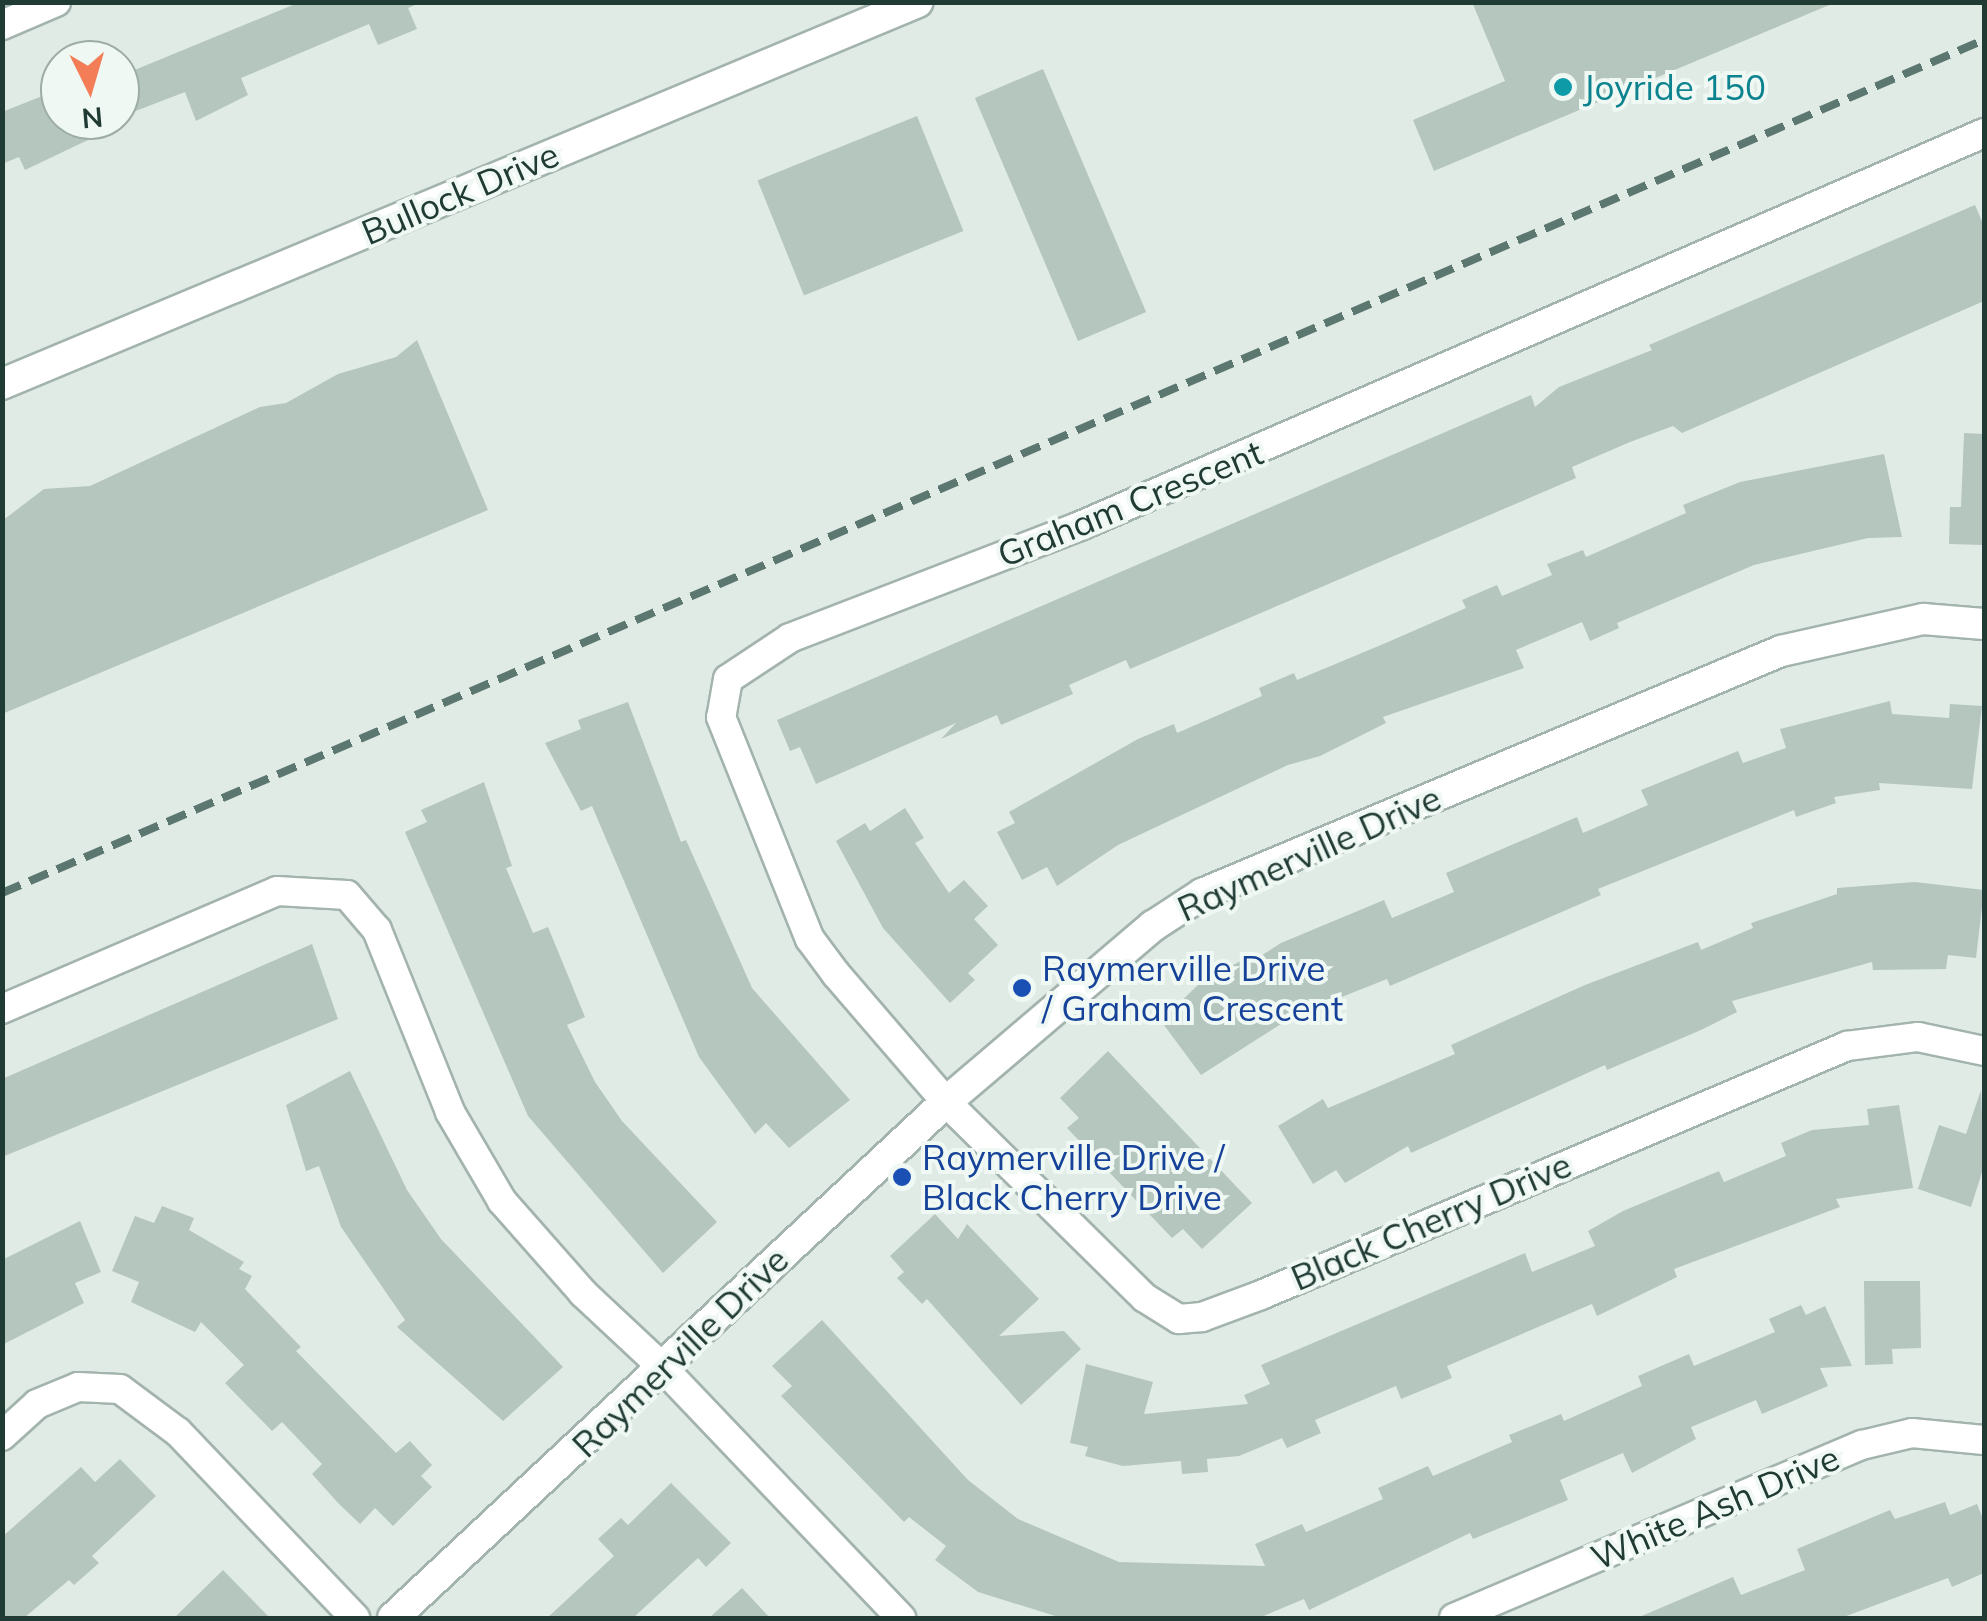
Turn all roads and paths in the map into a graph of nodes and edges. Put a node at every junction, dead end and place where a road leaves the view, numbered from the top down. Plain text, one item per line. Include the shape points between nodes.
1 (56, 2) edge
2 (918, 2) edge
3 (2, 25) edge
4 (1984, 134) edge
5 (2, 384) edge
6 (1984, 624) edge
7 (2, 1009) edge
8 (1984, 1051) edge
9 (946, 1102) junction
10 (662, 1367) junction
11 (2, 1436) edge
12 (1984, 1440) edge
13 (355, 1618) edge
14 (393, 1618) edge
15 (901, 1618) edge
16 (1454, 1618) edge

1 - 3 street
2 - 5 street, Bullock Drive
4 - 9 street, Graham Crescent via 1080,526 790,638 728,679 721,717 810,939
6 - 9 street, Raymerville Drive via 1923,619 1781,651 1202,894 1153,926
7 - 10 street via 277,891 347,895 377,930 476,1166 583,1294
8 - 9 street, Black Cherry Drive via 1918,1037 1847,1046 1202,1318 1179,1319 1145,1298
9 - 10 street, Raymerville Drive
10 - 14 street, Raymerville Drive
10 - 15 street
11 - 13 street via 37,1404 78,1387 120,1389 178,1432
12 - 16 street, White Ash Drive via 1912,1433 1862,1446

